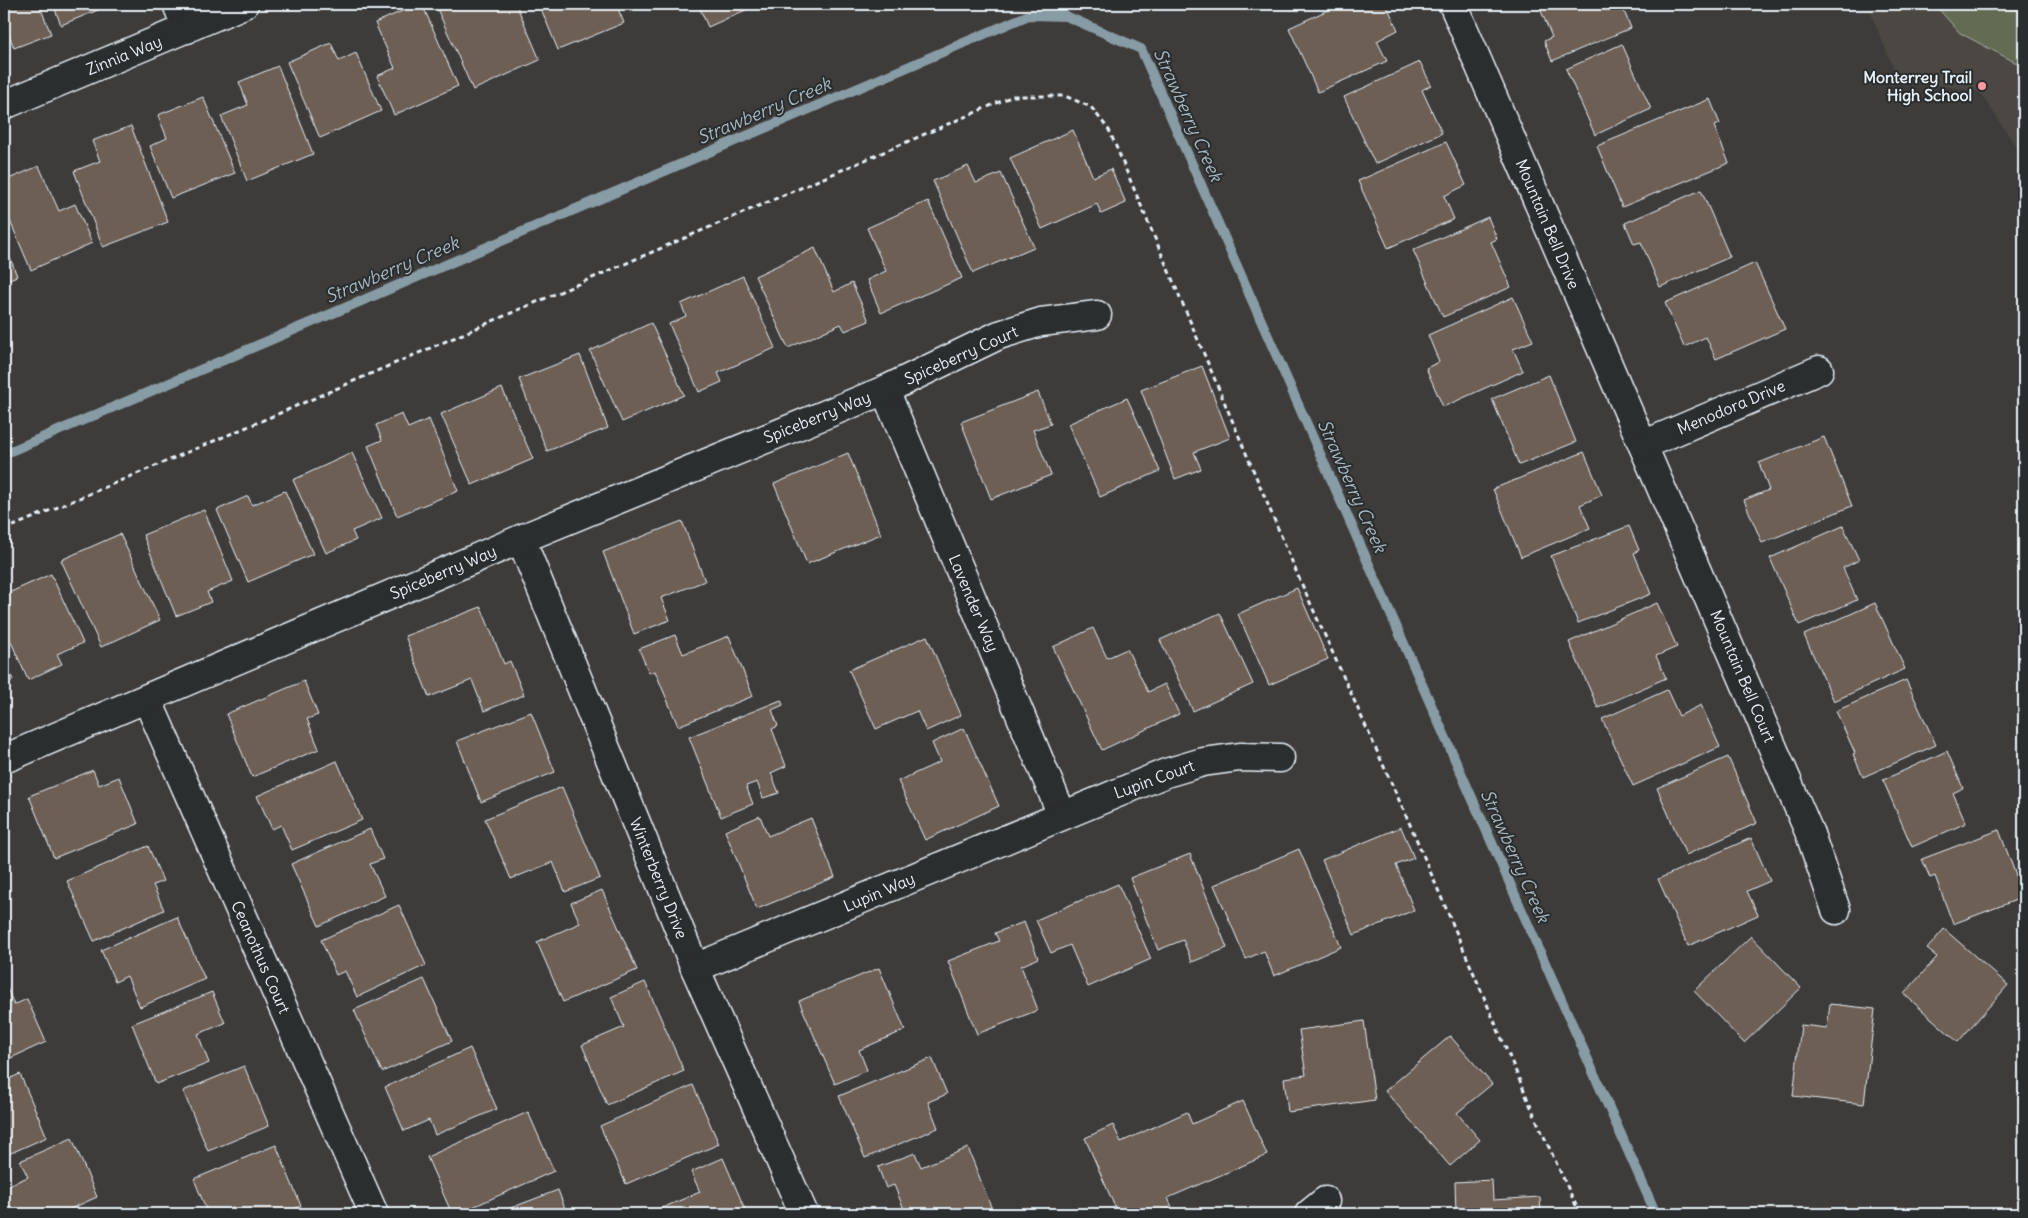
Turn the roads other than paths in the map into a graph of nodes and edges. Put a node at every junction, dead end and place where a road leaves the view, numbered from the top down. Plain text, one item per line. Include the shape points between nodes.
1 (177, 4) edge
2 (244, 4) edge
3 (1453, 4) edge
4 (187, 29) junction
5 (4, 105) edge
6 (1097, 315) dead end
7 (1819, 370) dead end
8 (885, 390) junction
9 (1644, 445) junction
10 (521, 539) junction
11 (147, 699) junction
12 (1280, 758) dead end
13 (4, 759) edge
14 (1062, 815) junction
15 (1836, 910) dead end
16 (695, 968) junction
17 (374, 1214) edge
18 (804, 1214) edge

1 - 4 street
2 - 4 street, Zinnia Way
3 - 9 street, Mountain Bell Drive
4 - 5 street, Zinnia Way
6 - 8 street, Spiceberry Court via 1041,322 999,335
7 - 9 street, Menodora Drive
8 - 10 street, Spiceberry Way
8 - 14 street, Lavender Way
9 - 15 street, Mountain Bell Court via 1810,834
10 - 11 street, Spiceberry Way
10 - 16 street, Winterberry Drive
11 - 13 street, Spiceberry Way
11 - 17 street, Ceanothus Court
12 - 14 street, Lupin Court via 1240,757 1203,762 1166,773
14 - 16 street, Lupin Way
16 - 18 street, Winterberry Drive

